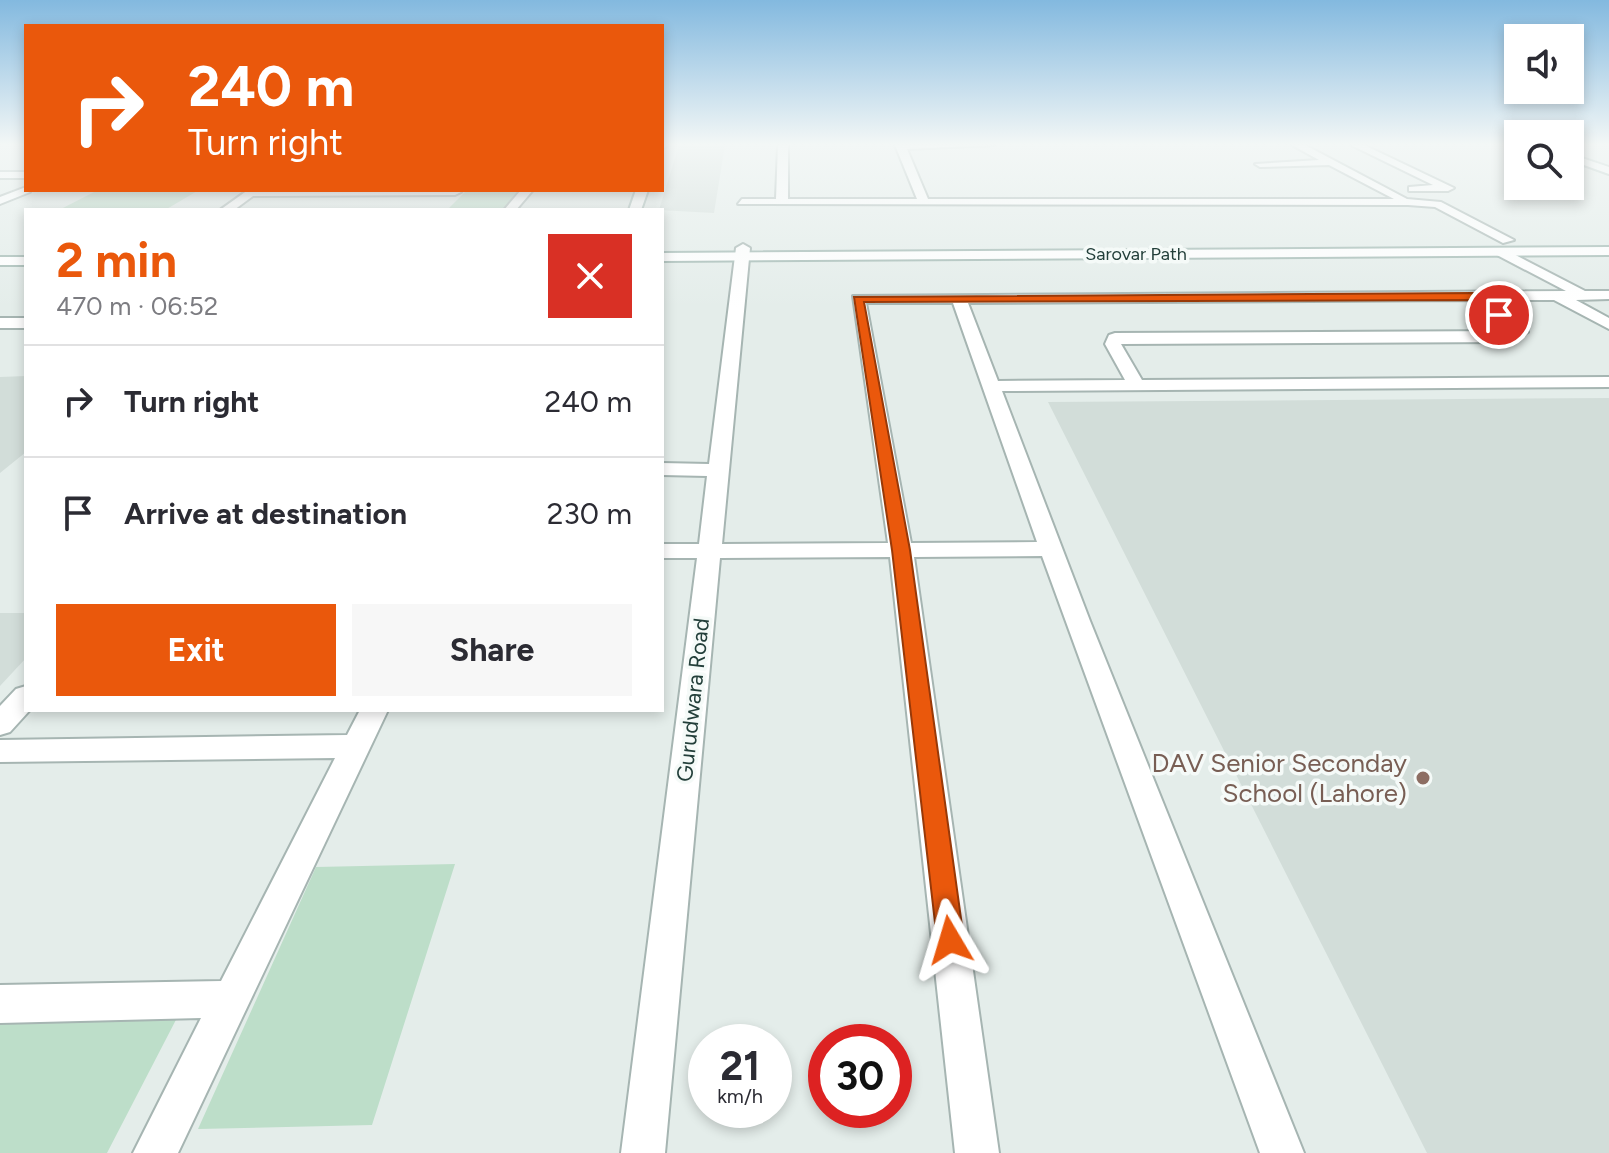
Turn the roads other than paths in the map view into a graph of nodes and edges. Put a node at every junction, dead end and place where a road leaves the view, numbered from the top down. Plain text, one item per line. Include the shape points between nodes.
1 (782, 199) edge
2 (923, 199) edge
3 (1402, 199) edge
4 (742, 202) dead end
5 (782, 202) junction
6 (924, 202) junction
7 (1408, 202) junction
8 (1609, 244) edge
9 (1505, 246) junction
10 (664, 248) edge
11 (1609, 251) edge
12 (0, 252) edge
13 (24, 252) edge
14 (743, 252) junction
15 (664, 257) edge
16 (0, 261) edge
17 (24, 261) edge
18 (1557, 295) junction
19 (1585, 295) junction
20 (1609, 295) edge
21 (1473, 296) junction
22 (959, 298) junction
23 (0, 323) edge
24 (24, 323) edge
25 (1609, 324) edge
26 (1609, 382) edge
27 (1136, 384) junction
28 (991, 386) junction
29 (664, 469) edge
30 (721, 470) junction
31 (1051, 549) junction
32 (901, 550) junction
33 (664, 551) edge
34 (710, 551) junction
35 (24, 698) edge
36 (373, 712) edge
37 (0, 724) edge
38 (356, 746) junction
39 (0, 751) edge
40 (231, 999) junction
41 (0, 1004) edge
42 (155, 1153) edge
43 (643, 1153) edge
44 (977, 1153) edge
45 (1282, 1153) edge

1 - 5 street
2 - 6 street
3 - 7 street
4 - 5 street
5 - 6 street
6 - 7 street
7 - 9 street via 1437,204
8 - 14 street, Sarovar Path
9 - 11 street, Sarovar Path
9 - 14 street, Sarovar Path
9 - 19 street
10 - 14 street, Sarovar Path
12 - 13 street
14 - 15 street, Sarovar Path
14 - 30 street, Gurudwara Road
16 - 17 street
18 - 19 street
18 - 21 street
18 - 25 street
19 - 20 street
21 - 22 street
21 - 27 street via 1520,332 1508,337 1115,338 1113,344
22 - 28 street
22 - 32 street via 858,299
23 - 24 street
26 - 27 street
27 - 28 street
28 - 31 street
29 - 30 street
30 - 34 street, Gurudwara Road
31 - 32 street
31 - 45 street
32 - 34 street
32 - 44 street
33 - 34 street
34 - 43 street, Gurudwara Road
35 - 37 street
36 - 38 street
38 - 39 street
38 - 40 street
40 - 41 street
40 - 42 street

